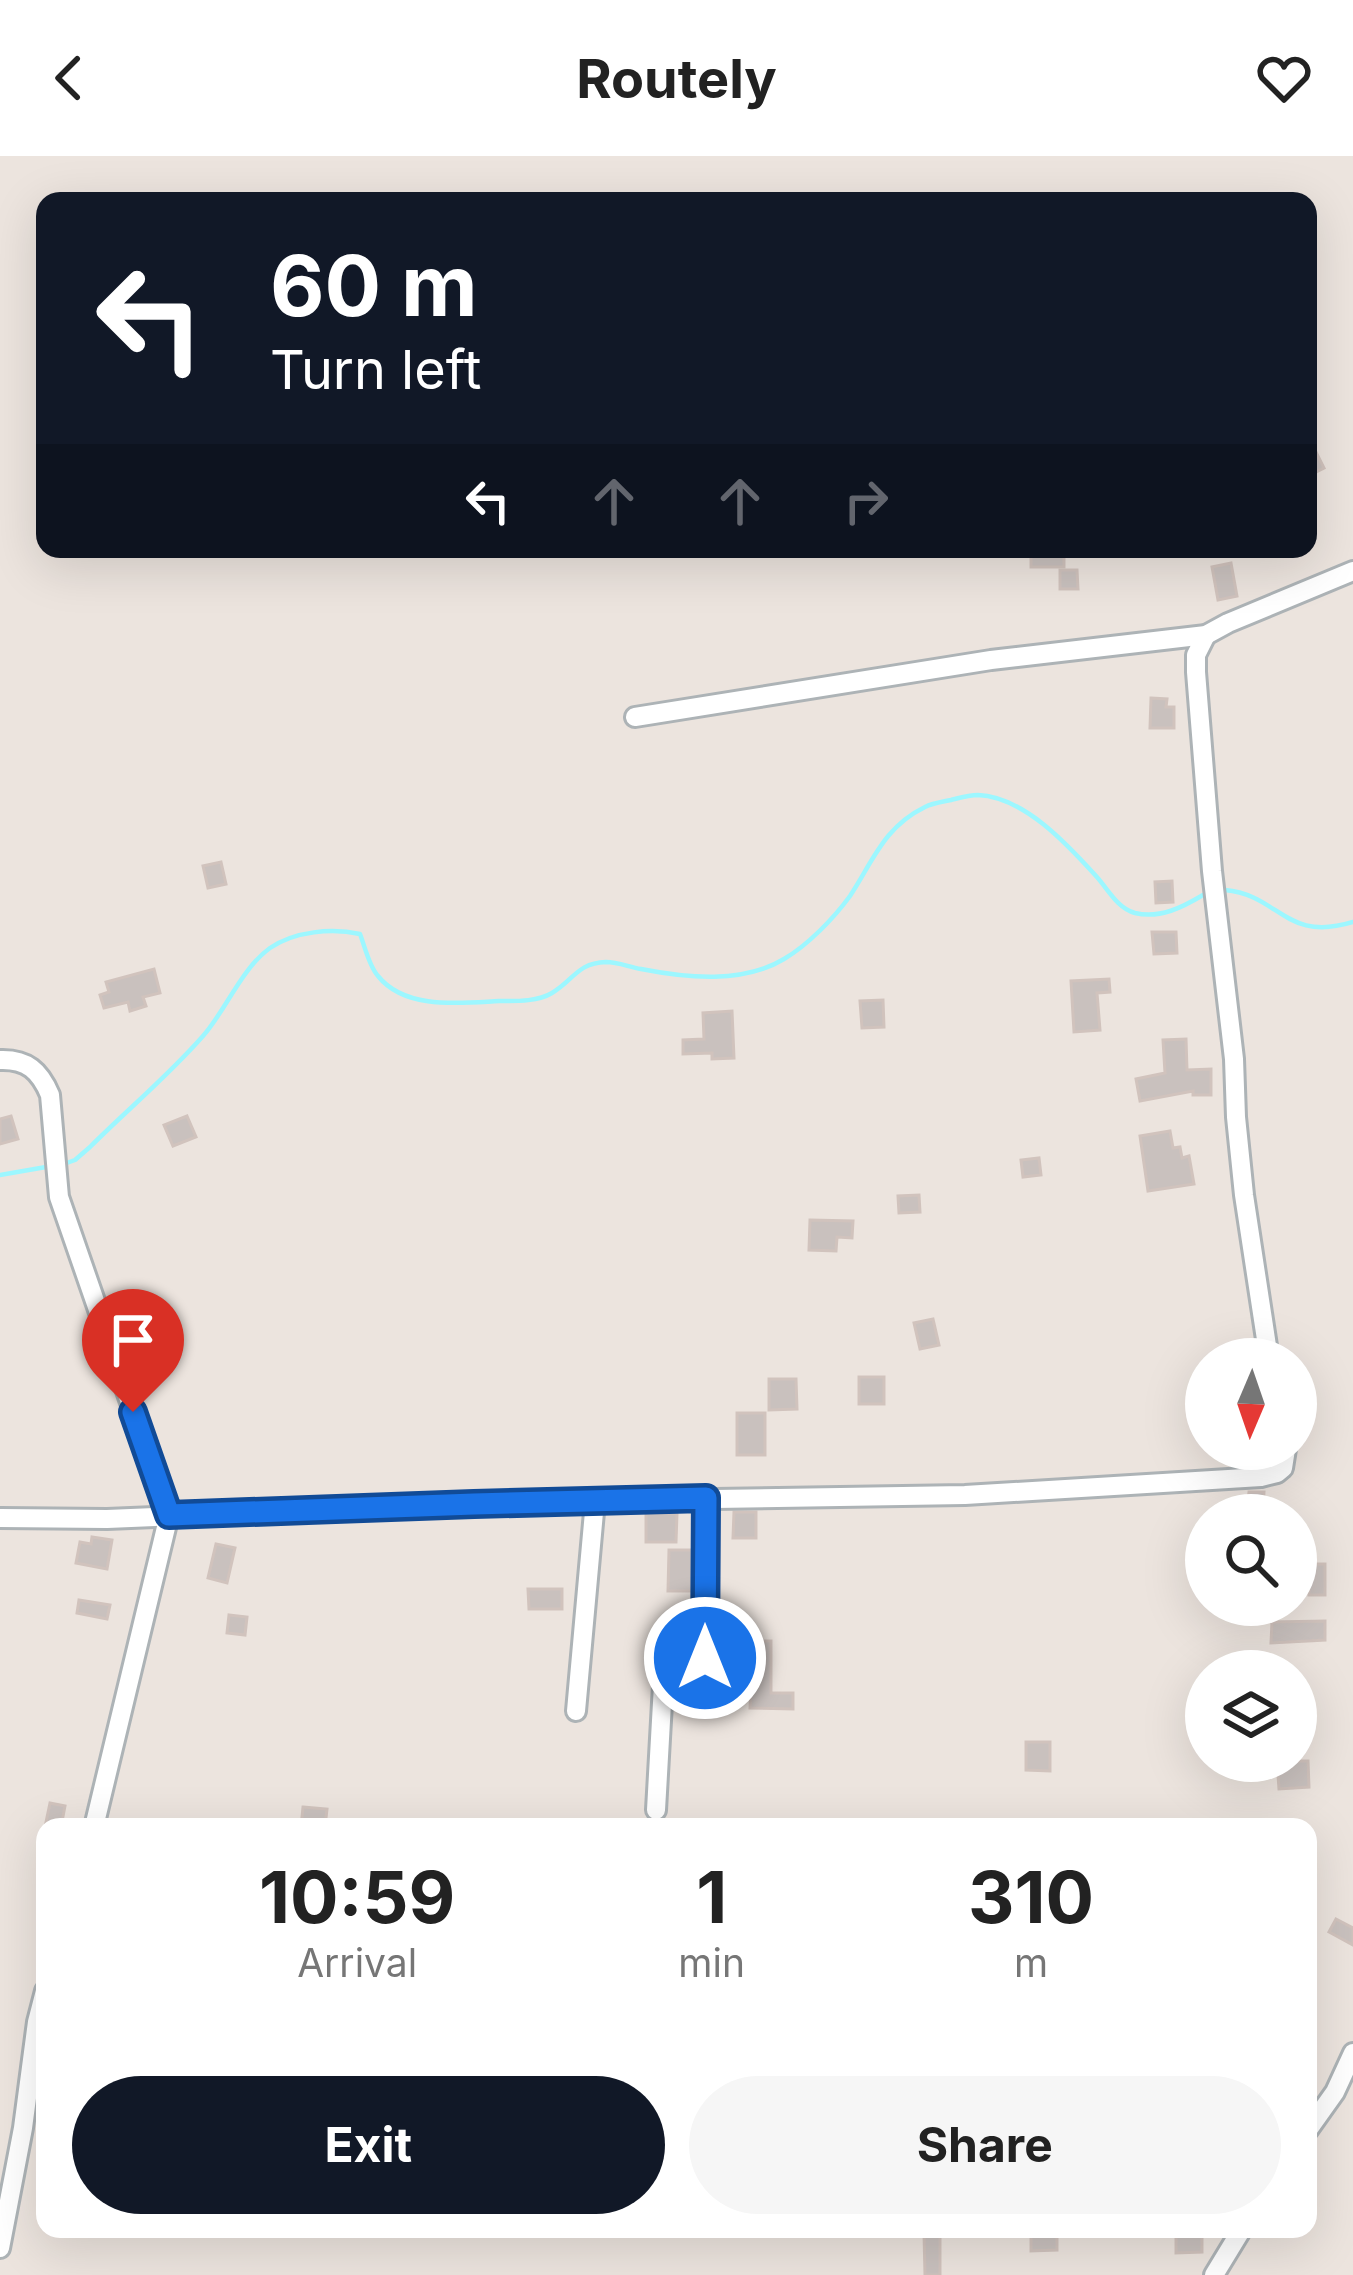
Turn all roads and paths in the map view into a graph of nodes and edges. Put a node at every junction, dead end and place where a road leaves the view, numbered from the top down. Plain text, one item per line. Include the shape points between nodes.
1 (1353, 571) edge
2 (1207, 635) junction
3 (635, 717) dead end
4 (0, 1060) edge
5 (1266, 1338) edge
6 (1281, 1470) edge
7 (706, 1498) junction
8 (595, 1501) junction
9 (169, 1515) junction
10 (0, 1518) edge
11 (575, 1711) dead end
12 (656, 1810) dead end
13 (96, 1818) edge
14 (36, 2051) edge
15 (1353, 2053) edge
16 (1317, 2117) edge
17 (1237, 2238) edge
18 (0, 2248) edge
19 (1214, 2275) edge

1 - 2 street
2 - 3 street
2 - 5 street via 1196,672 1212,871
4 - 9 street via 35,1070 50,1095 59,1197
6 - 7 street via 964,1495
7 - 8 street
7 - 12 street via 705,1658 670,1673 663,1685
8 - 9 street
8 - 11 street
9 - 10 street
9 - 13 street
14 - 18 street
15 - 16 street
17 - 19 street

